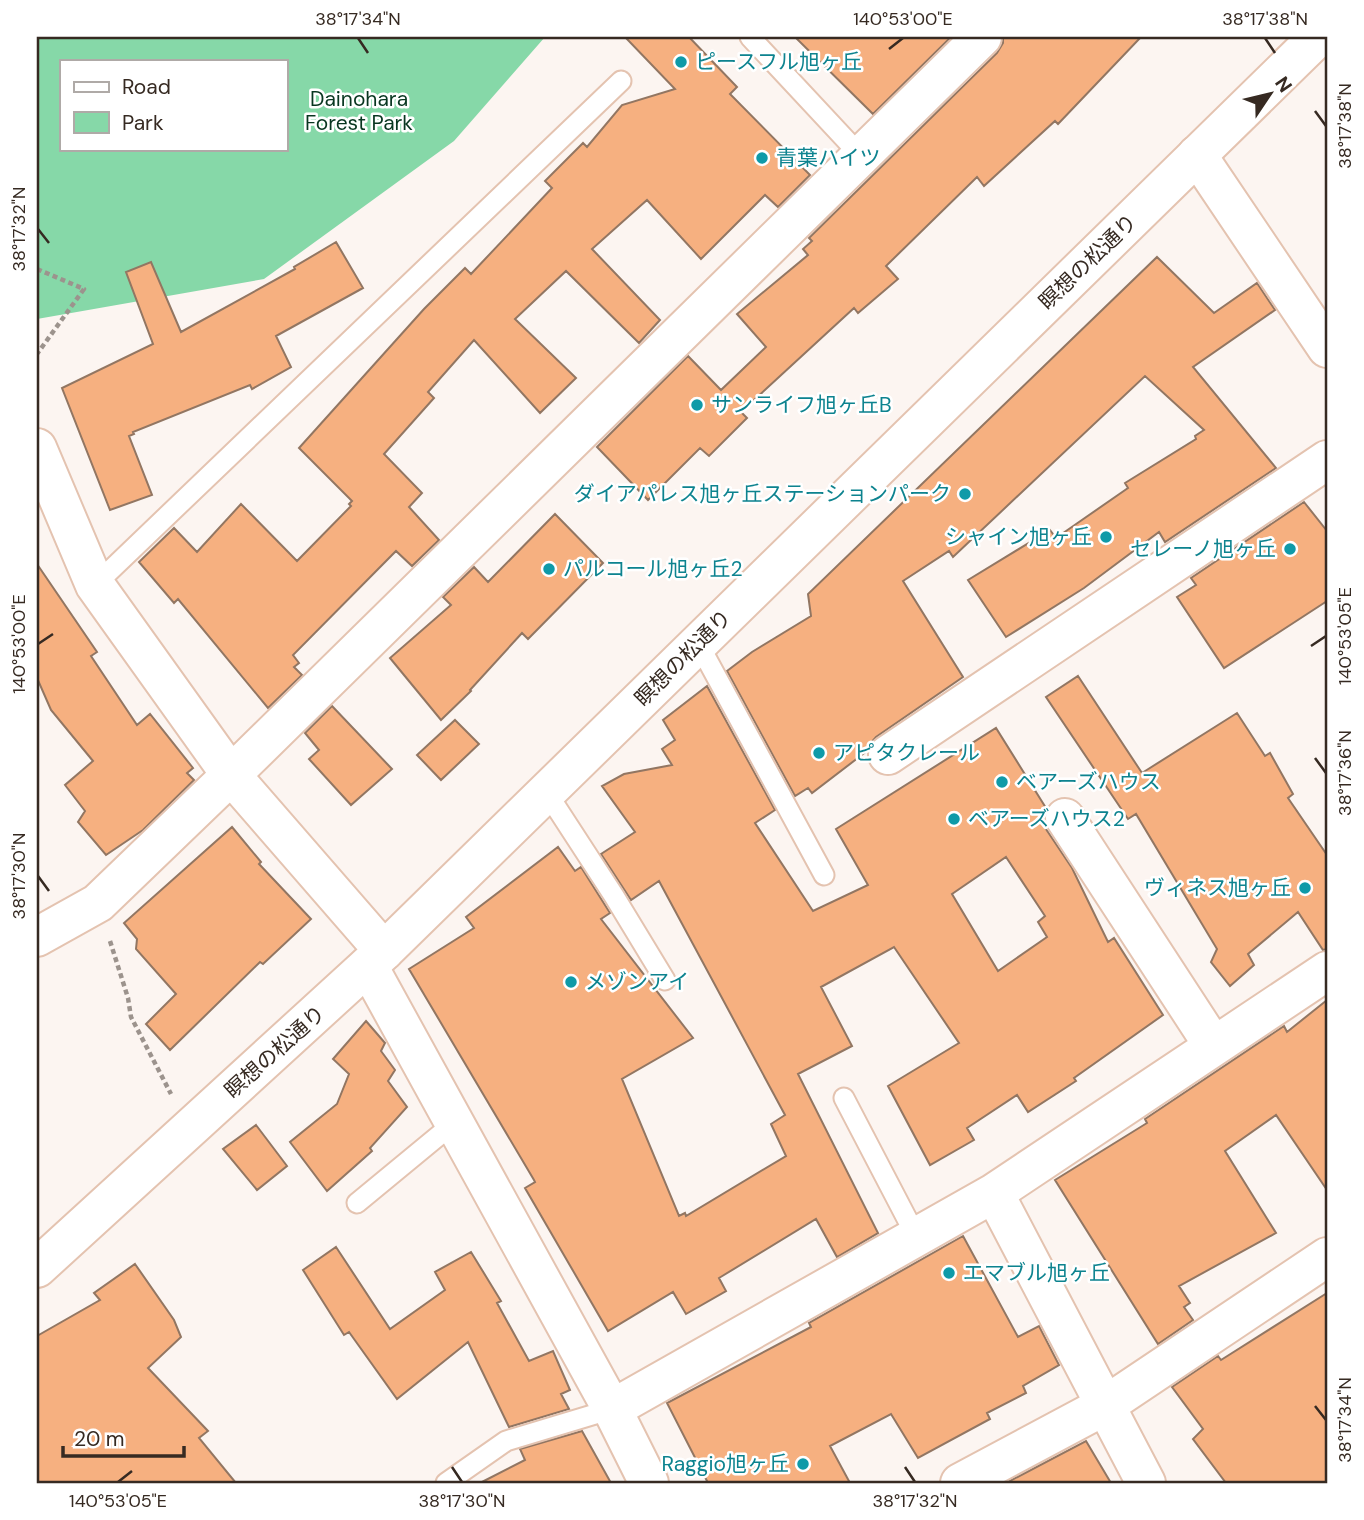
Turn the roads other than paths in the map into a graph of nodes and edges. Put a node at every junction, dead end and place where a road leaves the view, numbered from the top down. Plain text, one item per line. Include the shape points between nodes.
1 (750, 37) edge
2 (982, 37) edge
3 (1318, 37) edge
4 (621, 81) dead end
5 (1197, 155) junction
6 (861, 156) junction
7 (1327, 348) edge
8 (37, 448) edge
9 (1327, 460) edge
10 (95, 585) junction
11 (698, 643) junction
12 (888, 755) dead end
13 (231, 775) junction
14 (547, 793) junction
15 (1065, 818) dead end
16 (824, 875) dead end
17 (37, 937) edge
18 (376, 959) junction
19 (1327, 971) edge
20 (665, 980) dead end
21 (1213, 1045) junction
22 (844, 1098) dead end
23 (454, 1123) junction
24 (994, 1193) junction
25 (357, 1203) dead end
26 (918, 1238) junction
27 (1327, 1256) edge
28 (37, 1268) edge
29 (1105, 1405) junction
30 (612, 1409) junction
31 (446, 1483) edge
32 (649, 1483) edge
33 (960, 1483) edge
34 (1146, 1483) edge

1 - 6 lane
2 - 6 street
3 - 5 street, 瞑想の松通り
4 - 10 lane
5 - 7 street
5 - 11 street, 瞑想の松通り
6 - 13 street
8 - 10 street
9 - 12 street
10 - 13 street
11 - 14 street, 瞑想の松通り
11 - 16 lane
13 - 17 street via 98,903
13 - 18 street
14 - 18 street, 瞑想の松通り
14 - 20 lane
15 - 21 street
18 - 23 street
18 - 28 street, 瞑想の松通り
19 - 21 street
21 - 24 street
22 - 26 lane
23 - 25 lane
23 - 30 street
24 - 26 street
24 - 29 street
26 - 30 street
27 - 29 street
29 - 33 street
29 - 34 street
30 - 31 lane via 506,1441
30 - 32 street

